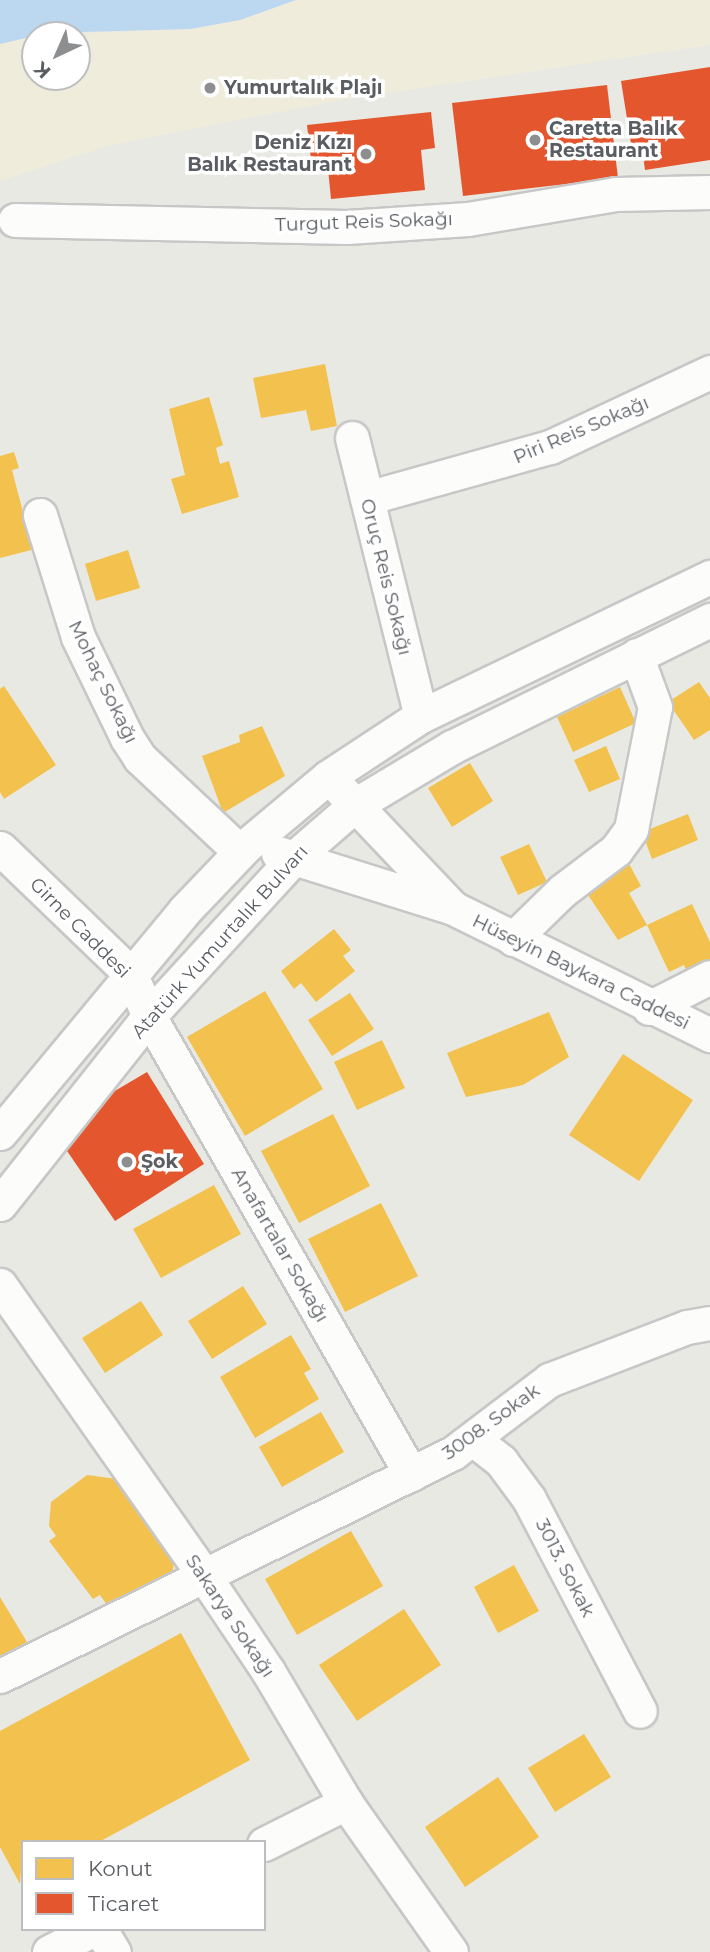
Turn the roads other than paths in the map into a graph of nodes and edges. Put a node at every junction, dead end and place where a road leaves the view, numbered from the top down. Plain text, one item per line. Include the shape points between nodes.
1 (710, 192) edge
2 (15, 220) dead end
3 (710, 372) edge
4 (352, 438) dead end
5 (367, 498) junction
6 (40, 514) dead end
7 (710, 577) edge
8 (710, 620) edge
9 (636, 654) junction
10 (421, 716) junction
11 (328, 777) junction
12 (355, 805) junction
13 (0, 848) edge
14 (243, 849) junction
15 (294, 858) junction
16 (453, 908) junction
17 (513, 939) junction
18 (130, 973) junction
19 (710, 977) edge
20 (649, 1008) junction
21 (149, 1016) junction
22 (710, 1035) edge
23 (0, 1133) edge
24 (0, 1204) edge
25 (0, 1285) edge
26 (710, 1323) edge
27 (473, 1439) junction
28 (411, 1474) junction
29 (205, 1577) junction
30 (0, 1676) edge
31 (640, 1711) dead end
32 (346, 1803) junction
33 (266, 1843) edge
34 (90, 1931) edge
35 (101, 1931) edge
36 (49, 1952) edge
37 (114, 1952) edge
38 (450, 1952) edge

1 - 2 street, Turgut Reis Sokağı via 616,194 468,219 347,227
3 - 5 street, Piri Reis Sokağı via 550,447
4 - 5 street, Oruç Reis Sokağı
5 - 10 street, Oruç Reis Sokağı
6 - 14 street, Mohaç Sokağı via 78,638 127,738 141,758
7 - 10 street
8 - 9 street, Atatürk Yumurtalık Bulvarı
9 - 12 street, Atatürk Yumurtalık Bulvarı via 452,747
9 - 17 street via 654,707 631,829 616,850 562,891
10 - 11 street
11 - 12 street, Hüseyin Baykara Caddesi
11 - 14 street
12 - 15 street, Atatürk Yumurtalık Bulvarı
12 - 16 street, Hüseyin Baykara Caddesi
13 - 18 street, Girne Caddesi
14 - 15 street, Hüseyin Baykara Caddesi
14 - 18 street
15 - 16 street, Hüseyin Baykara Caddesi
15 - 21 street, Atatürk Yumurtalık Bulvarı
16 - 17 street, Hüseyin Baykara Caddesi
17 - 20 street, Hüseyin Baykara Caddesi
18 - 21 street, Girne Caddesi
18 - 23 street
19 - 20 street
20 - 22 street, Hüseyin Baykara Caddesi
21 - 24 street, Atatürk Yumurtalık Bulvarı
21 - 28 street, Anafartalar Sokağı
25 - 29 street, Sakarya Sokağı
26 - 27 street, 3008. Sokak via 687,1327 549,1380
27 - 28 street, 3008. Sokak
27 - 31 street, 3013. Sokak via 501,1461 529,1499
28 - 29 street, 3008. Sokak
29 - 30 street, 3008. Sokak
29 - 32 street, Sakarya Sokağı via 268,1671
32 - 33 street
32 - 38 street, Sakarya Sokağı
34 - 36 street
35 - 37 street

